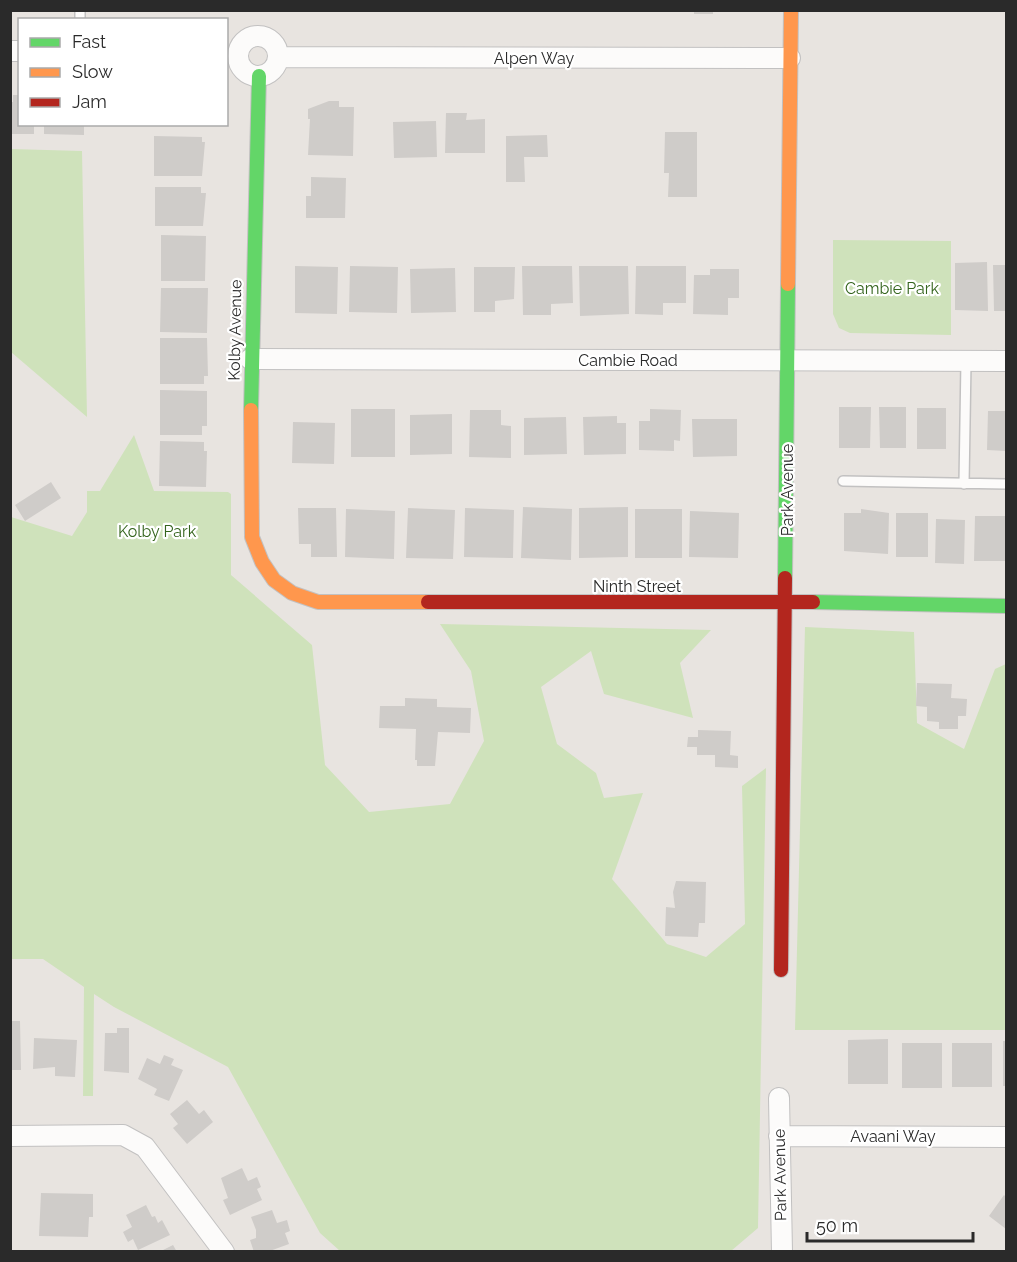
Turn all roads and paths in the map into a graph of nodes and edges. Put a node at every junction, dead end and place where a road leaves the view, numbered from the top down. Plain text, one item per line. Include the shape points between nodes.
1 (790, 10) edge
2 (232, 56) edge
3 (278, 57) junction
4 (790, 58) junction
5 (259, 75) junction
6 (250, 359) junction
7 (788, 361) junction
8 (966, 361) junction
9 (1006, 361) edge
10 (843, 481) dead end
11 (964, 484) junction
12 (1006, 484) edge
13 (274, 580) joint
14 (786, 602) junction
15 (1006, 606) edge
16 (781, 970) dead end
17 (779, 1098) dead end
18 (10, 1136) edge
19 (779, 1136) junction
20 (1006, 1137) edge
21 (224, 1251) edge
22 (782, 1251) edge

1 - 4 street, Park Avenue
2 - 3 street via 242,44 258,36 275,45
2 - 5 street via 246,72
3 - 4 street, Alpen Way
3 - 5 street via 269,72
4 - 7 street, Park Avenue
5 - 6 street, Kolby Avenue
6 - 7 street, Cambie Road
6 - 13 street, Kolby Avenue via 252,537 261,563
7 - 8 street, Cambie Road
7 - 14 street, Park Avenue
8 - 9 street, Cambie Road
8 - 11 lane
10 - 11 lane
11 - 12 lane
13 - 14 street, Ninth Street via 294,595 318,602
14 - 15 street, Ninth Street
14 - 16 street, Park Avenue
17 - 19 street, Park Avenue
18 - 21 street via 123,1135 145,1147
19 - 20 street, Avaani Way
19 - 22 street, Park Avenue

